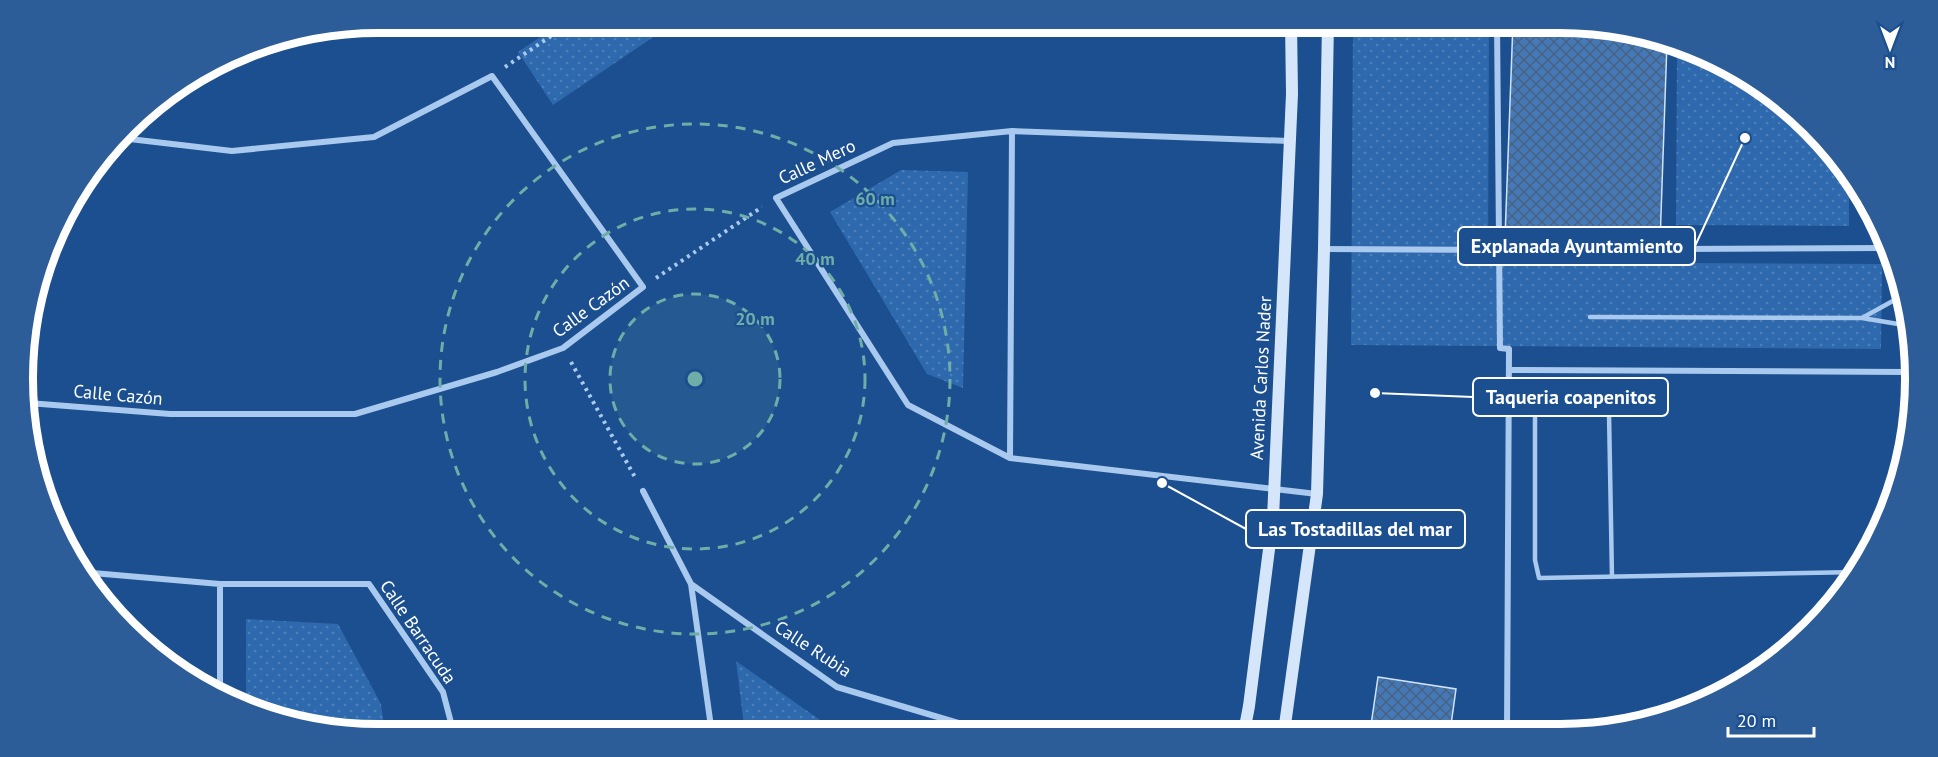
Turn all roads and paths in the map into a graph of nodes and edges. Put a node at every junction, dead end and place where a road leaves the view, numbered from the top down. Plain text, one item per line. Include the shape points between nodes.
1 (555, 33) edge
2 (1291, 33) edge
3 (1329, 33) edge
4 (1497, 33) edge
5 (492, 75) junction
6 (1012, 131) junction
7 (130, 139) edge
8 (1289, 141) junction
9 (776, 198) junction
10 (1880, 248) edge
11 (1324, 249) junction
12 (1499, 250) junction
13 (643, 287) junction
14 (1895, 300) edge
15 (1590, 317) dead end
16 (1862, 318) junction
17 (1900, 324) edge
18 (563, 348) junction
19 (1509, 370) junction
20 (1905, 372) edge
21 (34, 403) edge
22 (1010, 458) junction
23 (1274, 490) junction
24 (642, 491) joint
25 (1317, 494) junction
26 (1845, 572) edge
27 (93, 573) edge
28 (1612, 577) junction
29 (220, 584) junction
30 (691, 584) junction
31 (220, 685) edge
32 (451, 724) edge
33 (711, 724) edge
34 (962, 724) edge
35 (1246, 724) edge
36 (1285, 724) edge
37 (1507, 724) edge

1 - 5 path
2 - 8 street, Avenida Carlos Nader
3 - 11 street
4 - 12 street
5 - 7 street via 374,137 232,151
5 - 13 street, Calle Cazón
6 - 8 street, Calle Mero
6 - 9 street, Calle Mero via 893,143
6 - 22 street
8 - 23 street, Avenida Carlos Nader
9 - 13 path
9 - 22 street, Calle Mero via 908,405
10 - 12 street
11 - 12 street
11 - 25 street
12 - 19 street via 1500,348 1509,349
13 - 18 street, Calle Cazón
14 - 16 lane
15 - 16 lane
16 - 17 lane
18 - 21 street, Calle Cazón via 355,414 170,414
18 - 24 path
19 - 20 street
19 - 37 street
22 - 23 street, Calle Mero
23 - 25 street, Calle Mero
23 - 35 street, Avenida Carlos Nader
24 - 30 street, Calle Rubia
25 - 36 street
26 - 28 lane
27 - 29 street, Calle Barracuda
28 - 28 lane via 1609,413 1602,399 1546,397 1535,412 1535,560 1539,578
29 - 31 street
29 - 32 street, Calle Barracuda via 369,584 443,692
30 - 33 street, Calle Rubia
30 - 34 street, Calle Rubia via 837,687

